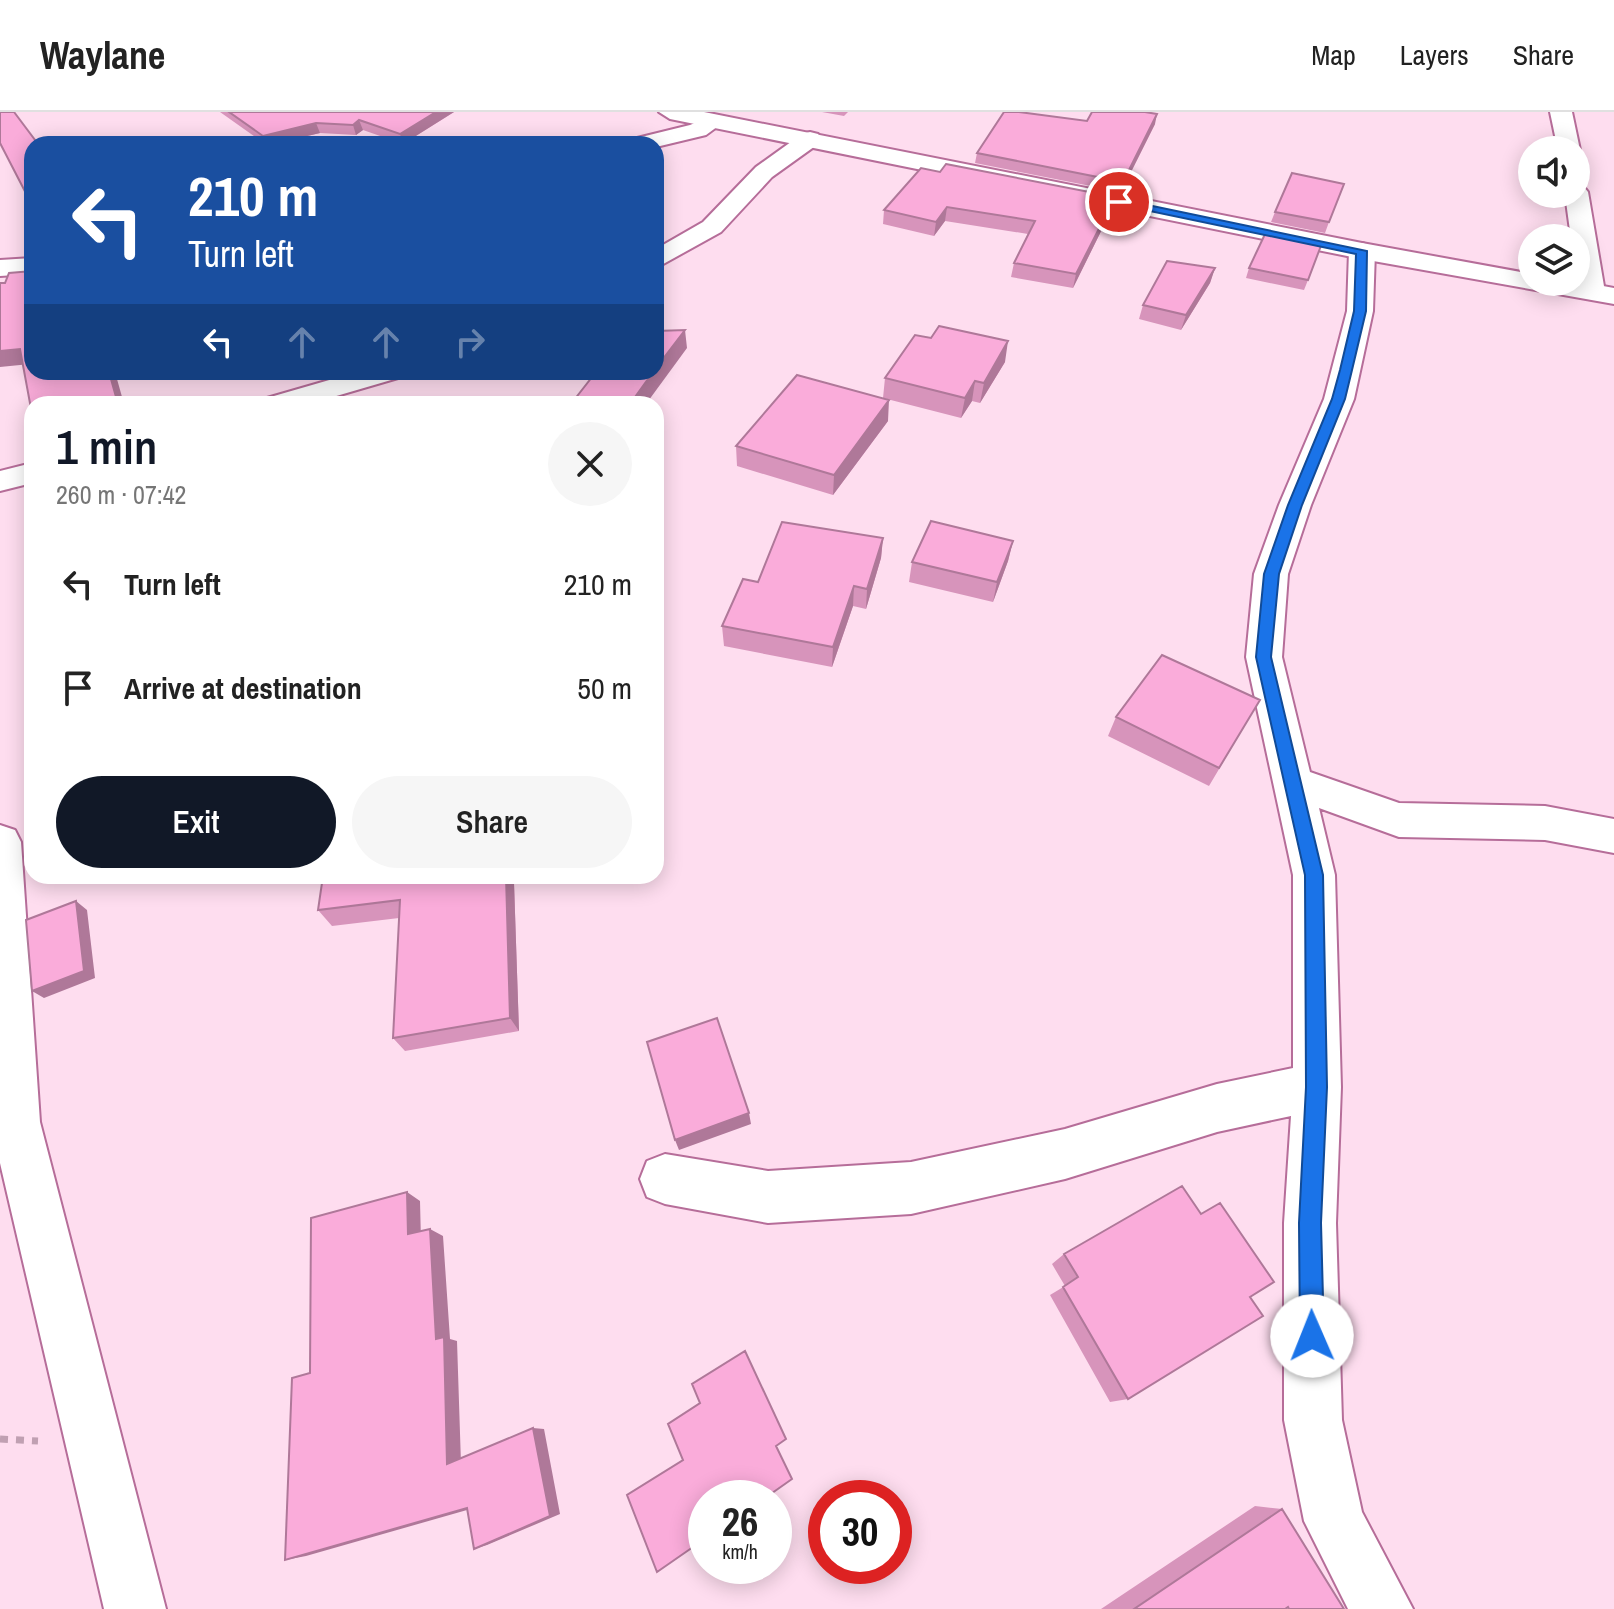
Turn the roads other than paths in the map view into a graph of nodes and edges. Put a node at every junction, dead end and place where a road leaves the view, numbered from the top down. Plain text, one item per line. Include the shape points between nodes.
1 (670, 112) edge
2 (1561, 112) edge
3 (714, 121) junction
4 (1566, 136) edge
5 (664, 138) edge
6 (810, 139) junction
7 (1580, 208) edge
8 (1362, 251) junction
9 (664, 255) edge
10 (24, 266) edge
11 (0, 268) edge
12 (1518, 279) edge
13 (1603, 294) edge
14 (360, 380) edge
15 (305, 396) edge
16 (24, 475) edge
17 (0, 481) edge
18 (1295, 783) junction
19 (1614, 836) edge
20 (0, 842) edge
21 (1317, 1087) junction
22 (665, 1179) dead end
23 (135, 1609) edge
24 (1382, 1609) edge

1 - 3 street
2 - 4 street
3 - 5 street
3 - 6 street
6 - 8 street
6 - 9 street via 764,172 712,227
7 - 13 street
8 - 12 street
8 - 18 street via 1360,311 1339,399 1271,574 1264,657
10 - 11 street
14 - 15 street
16 - 17 street
18 - 19 street via 1399,820 1545,823
18 - 21 street via 1314,875
20 - 23 street via 15,1122
21 - 22 street via 1217,1108 1065,1154 911,1188 768,1197
21 - 24 street via 1310,1223 1313,1420 1334,1521

